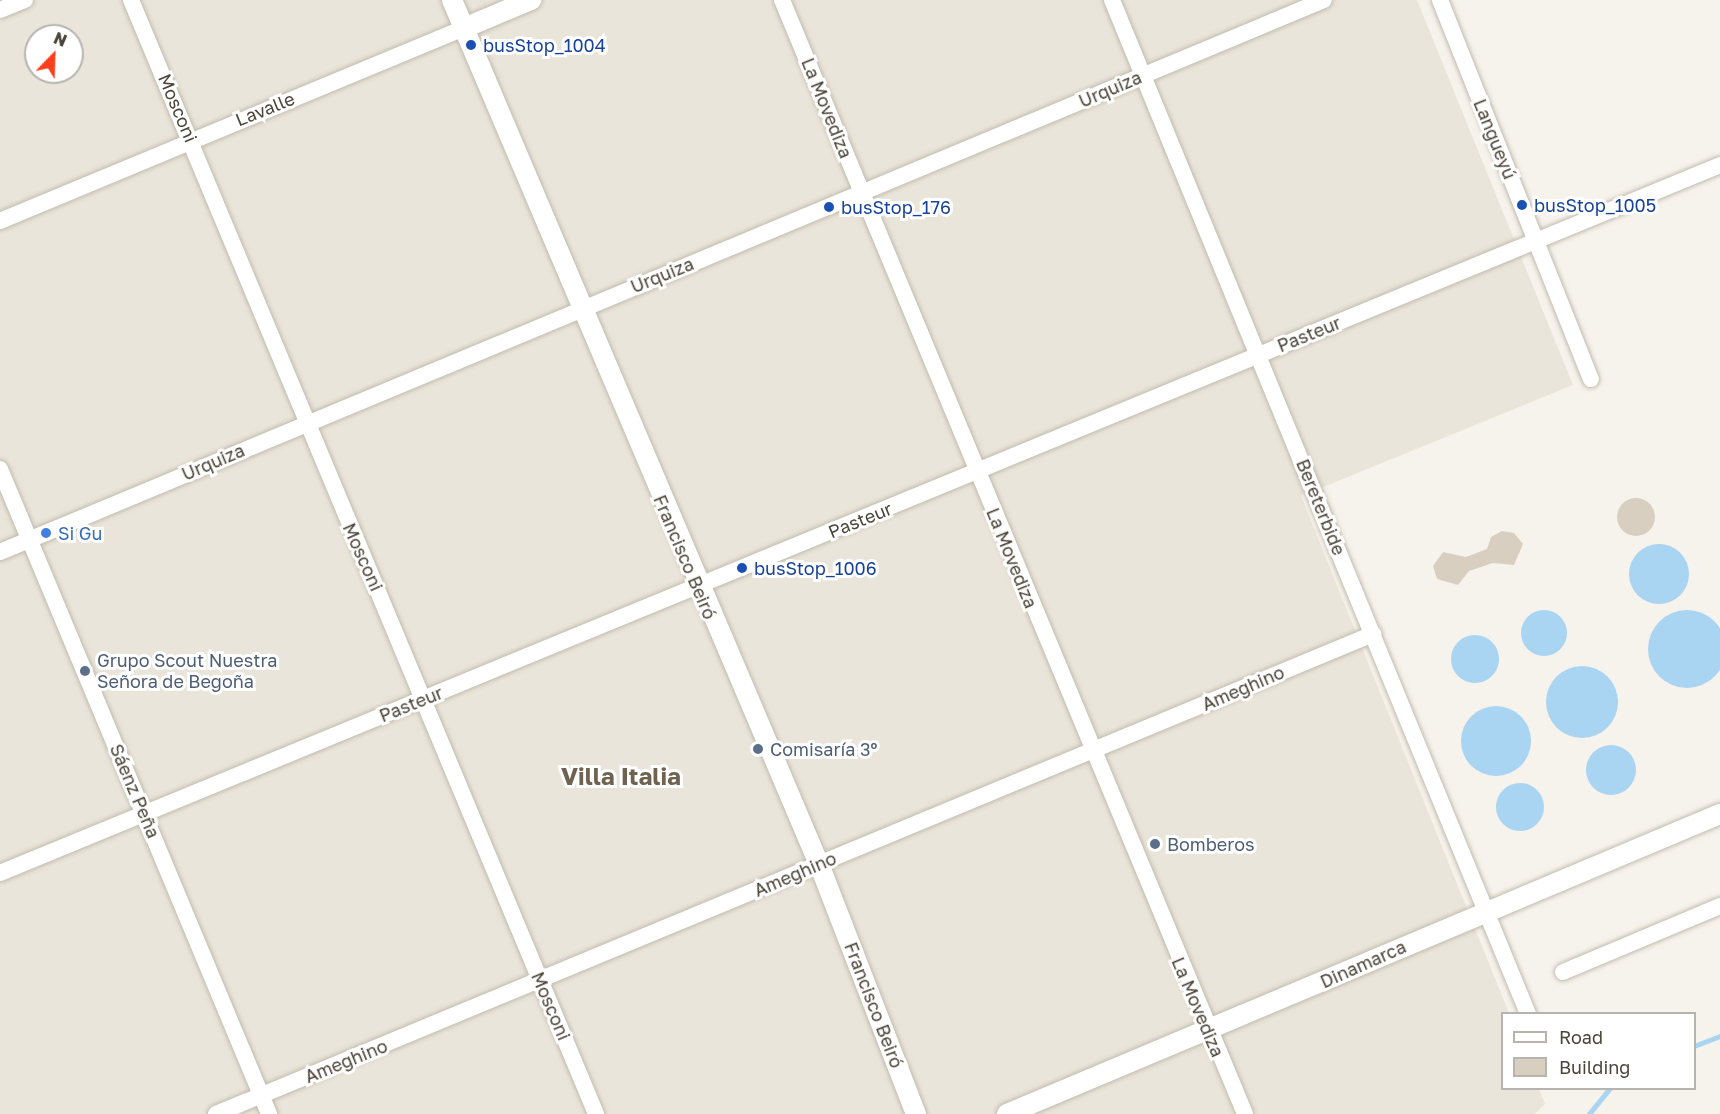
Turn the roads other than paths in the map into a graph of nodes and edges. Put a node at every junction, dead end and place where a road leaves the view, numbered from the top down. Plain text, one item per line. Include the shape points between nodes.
1 (25, 0) edge
2 (131, 0) edge
3 (452, 0) edge
4 (531, 0) edge
5 (782, 0) edge
6 (1112, 0) edge
7 (1324, 0) edge
8 (1440, 0) edge
9 (0, 10) edge
10 (464, 28) junction
11 (1143, 75) junction
12 (192, 138) junction
13 (1720, 165) edge
14 (862, 193) junction
15 (0, 221) edge
16 (1536, 241) junction
17 (582, 308) junction
18 (1259, 355) junction
19 (1592, 379) dead end
20 (304, 423) junction
21 (0, 469) edge
22 (977, 471) junction
23 (30, 540) junction
24 (0, 552) edge
25 (697, 587) junction
26 (1373, 634) junction
27 (424, 699) junction
28 (1091, 751) junction
29 (145, 814) junction
30 (1720, 814) edge
31 (819, 864) junction
32 (0, 873) edge
33 (1720, 906) edge
34 (1489, 909) junction
35 (1563, 972) dead end
36 (541, 983) junction
37 (1527, 1012) edge
38 (1208, 1032) junction
39 (261, 1095) junction
40 (216, 1114) edge
41 (269, 1114) edge
42 (596, 1114) edge
43 (916, 1114) edge
44 (1007, 1114) edge
45 (1245, 1114) edge

1 - 9 street
2 - 12 street, Mosconi
3 - 10 street, Francisco Beiró
4 - 10 street, Lavalle
5 - 14 street, La Movediza
6 - 11 street, Bereterbide
7 - 11 street, Urquiza
8 - 16 street, Langueyú
10 - 12 street, Lavalle
10 - 17 street, Francisco Beiró
11 - 14 street, Urquiza
11 - 18 street, Bereterbide
12 - 15 street, Lavalle
12 - 20 street, Mosconi
13 - 16 street, Pasteur
14 - 17 street, Urquiza
14 - 22 street, La Movediza
16 - 18 street, Pasteur
16 - 19 street, Langueyú
17 - 20 street, Urquiza
17 - 25 street, Francisco Beiró
18 - 22 street, Pasteur
18 - 26 street, Bereterbide
20 - 23 street, Urquiza
20 - 27 street, Mosconi
21 - 23 street, Sáenz Peña
22 - 25 street, Pasteur
22 - 28 street, La Movediza
23 - 24 street, Urquiza
23 - 29 street, Sáenz Peña
25 - 27 street, Pasteur
25 - 31 street, Francisco Beiró
26 - 28 street, Ameghino
26 - 34 street, Bereterbide
27 - 29 street, Pasteur
27 - 36 street, Mosconi
28 - 31 street, Ameghino
28 - 38 street, La Movediza
29 - 32 street, Pasteur
29 - 39 street, Sáenz Peña
30 - 34 street, Dinamarca
31 - 36 street, Ameghino
31 - 43 street, Francisco Beiró
33 - 35 street
34 - 37 street, Bereterbide
34 - 38 street, Dinamarca
36 - 39 street, Ameghino
36 - 42 street, Mosconi
38 - 44 street, Dinamarca
38 - 45 street, La Movediza
39 - 40 street, Ameghino
39 - 41 street, Sáenz Peña

